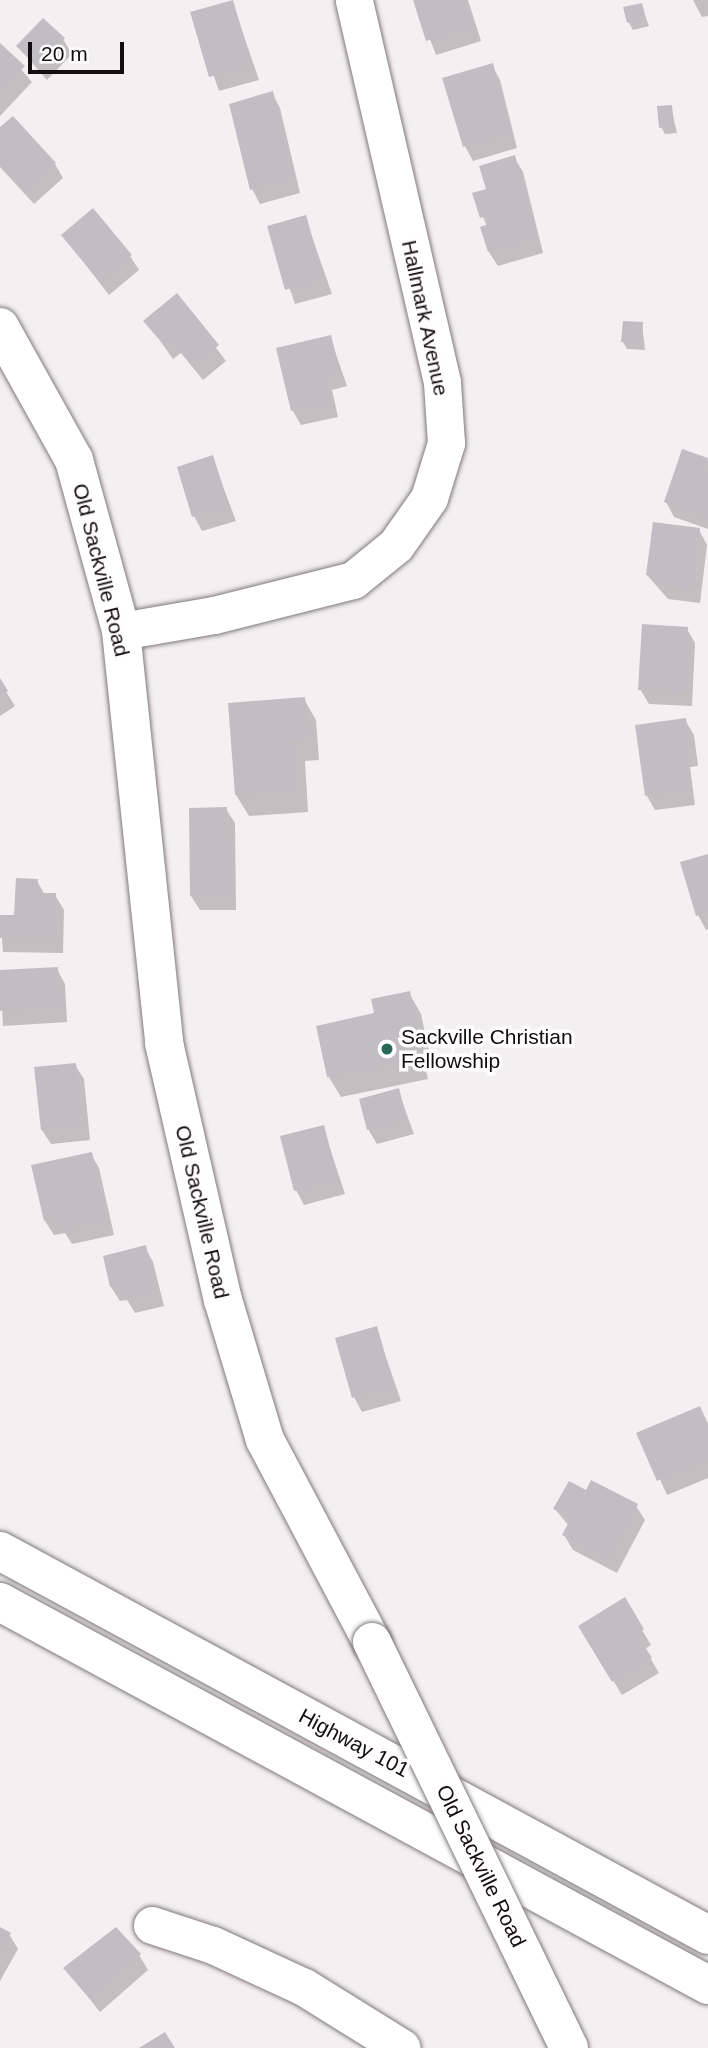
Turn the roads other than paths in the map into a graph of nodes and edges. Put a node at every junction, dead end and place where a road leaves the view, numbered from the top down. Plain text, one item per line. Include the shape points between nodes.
1 (354, 0) edge
2 (0, 327) edge
3 (121, 631) junction
4 (0, 1551) edge
5 (0, 1602) edge
6 (152, 1925) dead end
7 (708, 1935) edge
8 (708, 1985) edge
9 (402, 2048) edge
10 (569, 2048) edge

1 - 3 street, Hallmark Avenue via 442,383 446,443 429,498 396,545 353,580 214,615
2 - 3 main road, Old Sackville Road via 74,460
3 - 10 main road, Old Sackville Road, bridge via 164,1043 222,1300 265,1440 372,1642
4 - 7 main road, Highway 101
5 - 8 main road, Highway 101
6 - 9 street via 213,1945 304,1987

